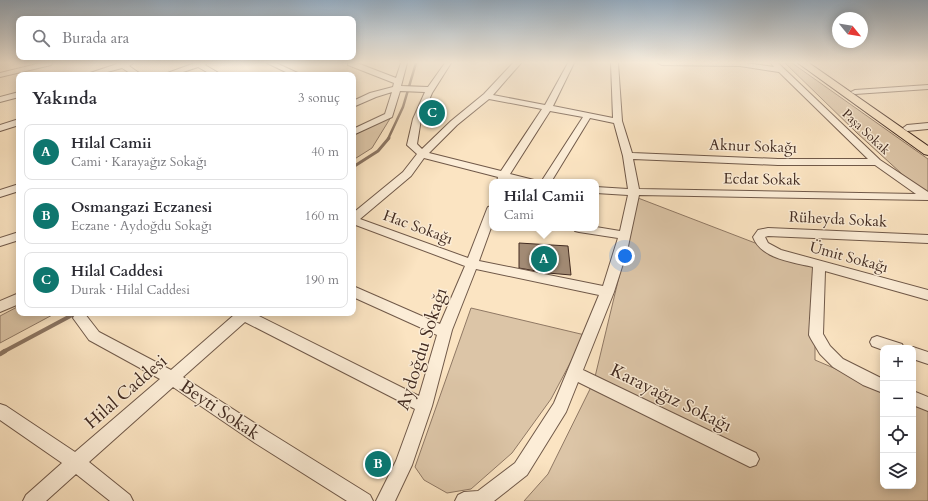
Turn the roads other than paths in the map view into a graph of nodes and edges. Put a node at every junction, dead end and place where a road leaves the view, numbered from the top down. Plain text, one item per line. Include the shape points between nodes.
1 (398, 86) edge
2 (399, 86) edge
3 (401, 86) edge
4 (432, 86) edge
5 (496, 86) edge
6 (559, 86) edge
7 (616, 86) edge
8 (798, 86) edge
9 (836, 86) edge
10 (847, 86) edge
11 (928, 87) edge
12 (430, 90) junction
13 (855, 92) junction
14 (16, 95) edge
15 (487, 96) junction
16 (0, 100) edge
17 (356, 101) edge
18 (548, 107) junction
19 (588, 115) junction
20 (618, 121) junction
21 (16, 124) edge
22 (928, 126) edge
23 (0, 128) edge
24 (907, 128) junction
25 (356, 131) edge
26 (928, 142) edge
27 (928, 151) edge
28 (422, 154) junction
29 (628, 156) junction
30 (877, 162) junction
31 (503, 179) edge
32 (548, 179) edge
33 (16, 188) edge
34 (599, 190) edge
35 (634, 192) junction
36 (0, 194) edge
37 (927, 197) edge
38 (356, 217) edge
39 (489, 218) edge
40 (356, 221) edge
41 (599, 231) edge
42 (624, 234) junction
43 (16, 237) edge
44 (928, 239) edge
45 (1, 240) edge
46 (763, 245) joint
47 (472, 264) junction
48 (819, 266) junction
49 (356, 292) edge
50 (607, 292) junction
51 (928, 295) edge
52 (16, 299) edge
53 (0, 307) edge
54 (241, 316) edge
55 (247, 316) edge
56 (80, 318) dead end
57 (444, 332) junction
58 (877, 342) dead end
59 (887, 345) edge
60 (916, 354) edge
61 (928, 358) edge
62 (574, 373) junction
63 (172, 378) junction
64 (880, 385) edge
65 (916, 399) edge
66 (928, 404) edge
67 (424, 406) junction
68 (0, 411) edge
69 (750, 459) dead end
70 (76, 463) junction
71 (32, 501) edge
72 (124, 501) edge
73 (364, 501) edge
74 (385, 501) edge
75 (464, 501) edge

1 - 17 street
2 - 25 street via 389,115
3 - 12 street
4 - 12 street
5 - 15 street
6 - 18 street
7 - 20 street
8 - 30 street, Paşa Sokak
9 - 27 main road
10 - 13 main road
11 - 13 street
12 - 28 street via 417,119 412,144
13 - 24 main road
14 - 16 street
15 - 18 street
15 - 28 street
18 - 19 street
18 - 31 street
19 - 20 street
19 - 32 street
20 - 29 street
21 - 23 street
22 - 24 street
24 - 26 main road
28 - 31 street
28 - 38 street via 407,174
29 - 30 street, Aknur Sokağı via 778,162
29 - 35 street
30 - 37 street, Paşa Sokak
33 - 36 street
34 - 35 street, Ecdat Sokak
35 - 37 street, Ecdat Sokak
35 - 42 street
39 - 47 street, Aydoğdu Sokağı
40 - 47 street, Hac Sokağı
41 - 42 street
42 - 50 street
43 - 45 street
44 - 46 street, Rüheyda Sokak via 768,232 762,233 759,237
46 - 48 street, Ümit Sokağı
47 - 50 street
47 - 57 street, Aydoğdu Sokağı
48 - 51 street, Ümit Sokağı
48 - 64 street via 816,336 838,363
49 - 57 street
50 - 62 street
52 - 53 street
54 - 63 street, Hilal Caddesi
55 - 67 street
56 - 63 street, Beyti Sokak via 94,336
57 - 67 street, Aydoğdu Sokağı
58 - 59 street
60 - 61 street
62 - 69 street, Karayağız Sokağı
62 - 75 street via 560,407 521,469 482,500
63 - 70 street, Hilal Caddesi
63 - 73 street, Beyti Sokak via 261,438
65 - 66 street
67 - 74 street, Aydoğdu Sokağı via 403,465
68 - 70 street
70 - 71 street, Hilal Caddesi
70 - 72 street

